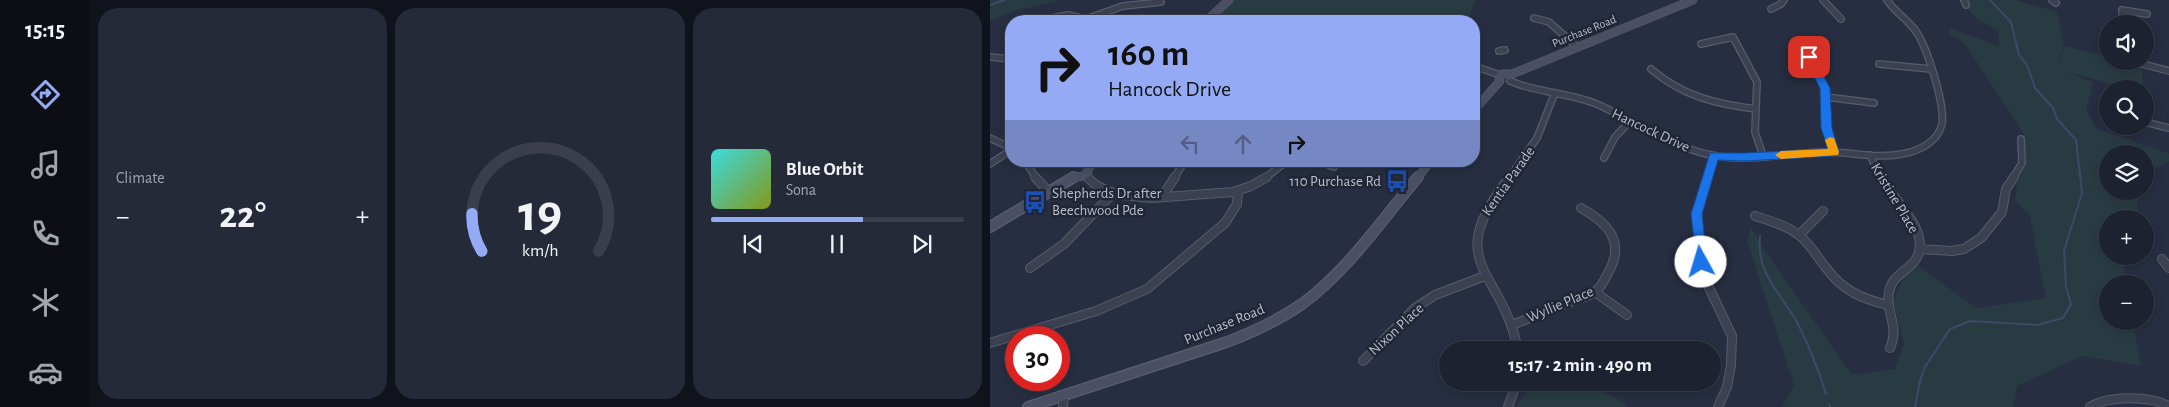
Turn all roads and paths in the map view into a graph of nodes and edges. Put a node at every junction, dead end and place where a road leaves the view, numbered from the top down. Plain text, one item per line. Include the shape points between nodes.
1 (1229, 0) edge
2 (1693, 0) edge
3 (1784, 0) edge
4 (1823, 0) edge
5 (1887, 0) edge
6 (1161, 2) dead end
7 (1771, 9) dead end
8 (2147, 14) dead end
9 (1097, 15) edge
10 (1213, 15) edge
11 (2122, 15) edge
12 (1534, 18) dead end
13 (1841, 19) dead end
14 (1701, 44) dead end
15 (1807, 46) dead end
16 (1577, 47) junction
17 (990, 57) edge
18 (1005, 58) edge
19 (1879, 64) dead end
20 (2154, 67) edge
21 (1480, 69) edge
22 (1651, 69) dead end
23 (1931, 69) junction
24 (2169, 71) edge
25 (1500, 78) junction
26 (1511, 78) junction
27 (1554, 95) junction
28 (1826, 97) junction
29 (1480, 103) edge
30 (1874, 103) dead end
31 (1756, 109) junction
32 (1630, 121) junction
33 (2154, 124) edge
34 (2169, 128) edge
35 (990, 138) edge
36 (2021, 139) dead end
37 (1005, 146) edge
38 (1834, 152) junction
39 (1005, 153) edge
40 (1714, 156) junction
41 (1763, 156) junction
42 (1870, 156) junction
43 (1604, 158) dead end
44 (990, 164) edge
45 (1029, 167) edge
46 (1090, 167) edge
47 (1181, 167) edge
48 (1279, 167) edge
49 (1426, 167) edge
50 (1083, 173) junction
51 (1238, 190) junction
52 (1048, 191) junction
53 (1113, 193) junction
54 (1162, 197) junction
55 (1581, 208) dead end
56 (1823, 211) dead end
57 (1755, 216) dead end
58 (990, 227) edge
59 (1799, 235) junction
60 (1920, 249) junction
61 (2162, 259) dead end
62 (1030, 268) dead end
63 (2169, 268) edge
64 (1486, 276) junction
65 (1595, 292) junction
66 (1888, 306) junction
67 (1626, 316) dead end
68 (1512, 325) junction
69 (1517, 341) edge
70 (990, 343) edge
71 (1890, 348) dead end
72 (1363, 361) dead end
73 (1514, 391) edge
74 (1064, 395) junction
75 (2169, 406) edge
76 (1028, 407) edge
77 (1063, 407) edge
78 (1508, 407) edge
79 (1718, 407) edge
80 (2090, 407) edge

1 - 10 main road
2 - 16 main road, Purchase Road
3 - 7 street
4 - 13 street
5 - 23 street, Hancock Drive via 1924,43
6 - 9 street via 1112,8
8 - 11 street via 2122,10
12 - 16 street via 1549,22
14 - 31 street via 1732,37 1757,82
15 - 28 street
16 - 26 main road, Purchase Road
17 - 18 street
19 - 23 street
20 - 24 street
21 - 25 street
22 - 31 street via 1701,100
23 - 42 street, Hancock Drive via 1942,113 1936,136 1913,152
25 - 26 main road
25 - 29 main road
26 - 27 street, Hancock Drive via 1530,90
27 - 32 street, Hancock Drive via 1592,102
27 - 64 street, Kentia Parade via 1534,145 1481,219 1476,234 1477,251
28 - 30 street
28 - 38 street via 1826,128
31 - 41 street via 1755,132
32 - 40 street, Hancock Drive via 1684,147
32 - 43 street via 1615,137
33 - 34 street
35 - 37 street
36 - 60 street via 2022,163 2006,189 2002,212 1981,238 1964,249
38 - 41 street, Hancock Drive
38 - 42 street, Hancock Drive
39 - 44 street
40 - 41 street, Hancock Drive
40 - 79 street via 1697,214 1704,277 1732,336 1727,387
42 - 60 street, Kristine Place via 1885,185 1916,228
45 - 52 street
46 - 50 main road
47 - 54 street
48 - 51 street via 1265,178
49 - 74 main road, Purchase Road via 1341,268 1321,288 1287,313 1227,342
50 - 52 main road
50 - 53 street
51 - 54 street
51 - 70 street via 1237,204 1225,223 1147,289 1096,312
52 - 58 main road
53 - 54 street
53 - 62 street via 1064,244
55 - 65 street, Wyllie Place via 1596,214 1607,224 1615,244 1613,266
56 - 59 street
57 - 59 street
59 - 66 street via 1842,286 1861,297
60 - 66 street, Kristine Place via 1911,265 1890,287
61 - 63 street
64 - 68 street, Kentia Parade
64 - 72 street, Nixon Place via 1435,295 1415,308
65 - 67 street
65 - 68 street, Wyllie Place
66 - 71 street, Kristine Place via 1895,334
68 - 69 street, Kentia Parade
73 - 78 street
74 - 76 main road, Purchase Road
74 - 77 street
75 - 80 street via 2153,398 2140,397

